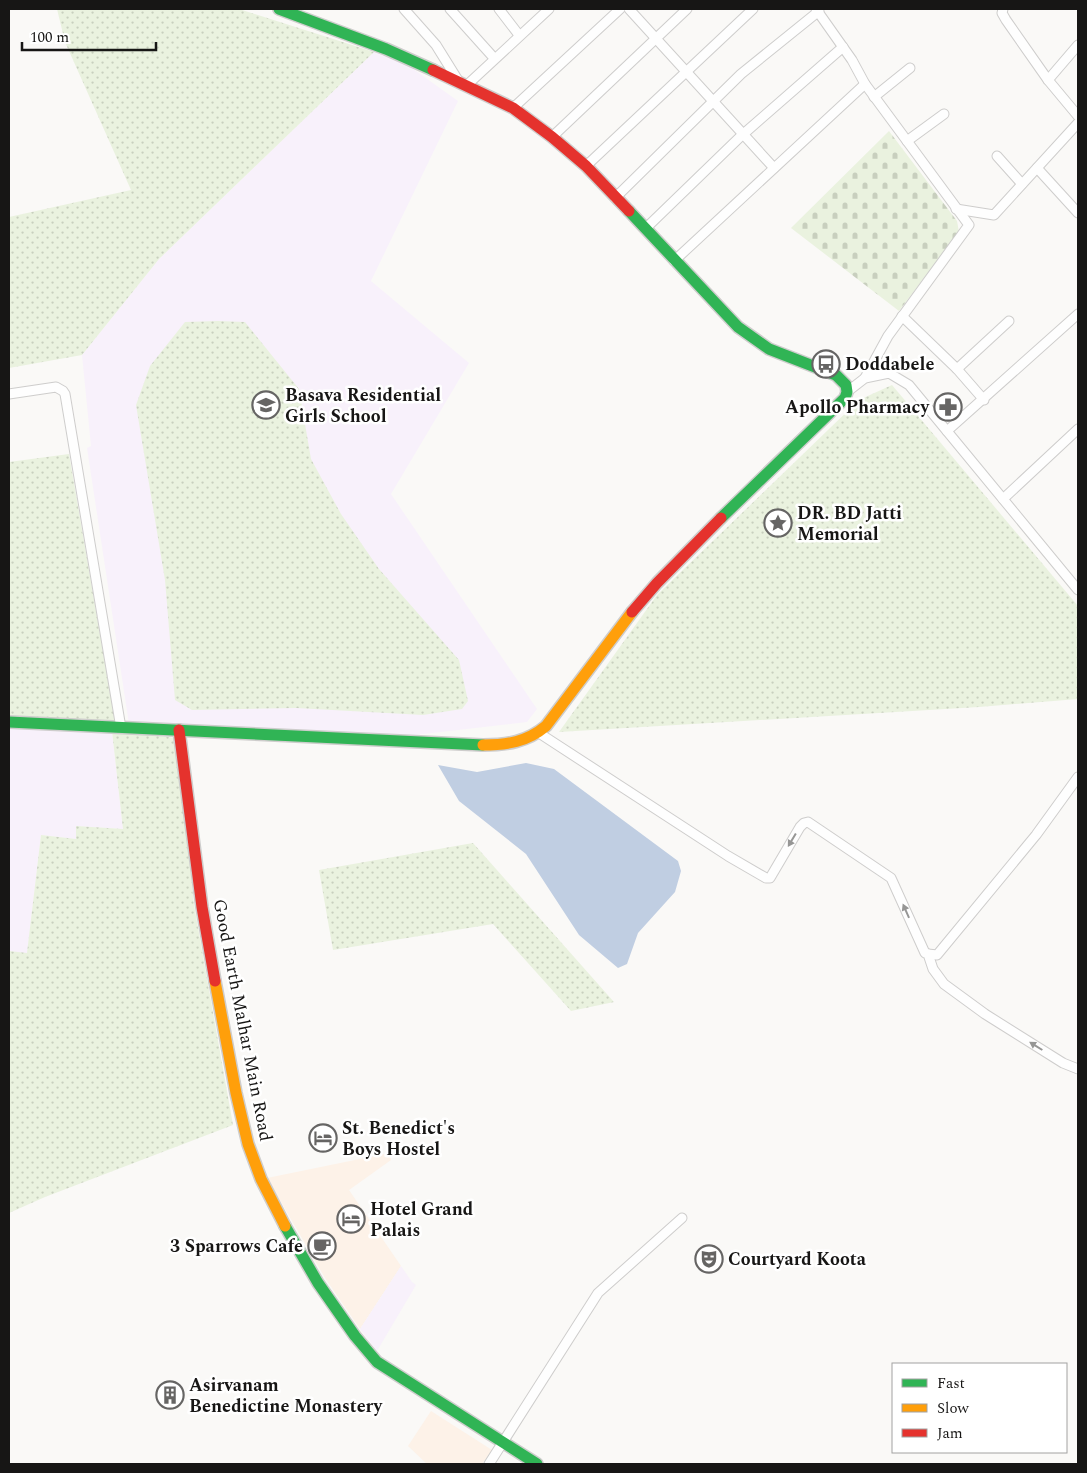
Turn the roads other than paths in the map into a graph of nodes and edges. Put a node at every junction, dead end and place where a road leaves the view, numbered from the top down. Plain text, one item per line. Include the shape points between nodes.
1 (279, 9) edge
2 (404, 9) edge
3 (450, 9) edge
4 (499, 9) edge
5 (549, 9) edge
6 (620, 9) edge
7 (629, 9) edge
8 (687, 9) edge
9 (753, 9) edge
10 (1003, 9) edge
11 (817, 10) edge
12 (519, 35) junction
13 (656, 38) junction
14 (1078, 45) edge
15 (843, 47) junction
16 (494, 58) junction
17 (910, 68) dead end
18 (686, 71) junction
19 (1048, 80) junction
20 (463, 84) junction
21 (865, 84) junction
22 (874, 96) junction
23 (713, 101) junction
24 (513, 108) junction
25 (944, 114) dead end
26 (1078, 116) edge
27 (1078, 124) edge
28 (743, 134) junction
29 (552, 137) junction
30 (907, 141) junction
31 (997, 156) dead end
32 (586, 166) junction
33 (774, 168) junction
34 (1037, 168) junction
35 (1022, 184) junction
36 (616, 198) junction
37 (956, 209) junction
38 (1078, 213) edge
39 (645, 229) junction
40 (674, 261) junction
41 (1078, 314) edge
42 (902, 316) junction
43 (1009, 320) dead end
44 (957, 369) junction
45 (865, 378) junction
46 (847, 392) junction
47 (9, 394) edge
48 (984, 400) junction
49 (1078, 429) edge
50 (947, 431) junction
51 (1003, 499) junction
52 (1078, 590) edge
53 (9, 722) edge
54 (121, 728) junction
55 (180, 730) junction
56 (539, 733) junction
57 (1078, 777) edge
58 (928, 954) junction
59 (1078, 1069) edge
60 (682, 1218) dead end
61 (502, 1442) junction
62 (489, 1464) edge
63 (537, 1464) edge

1 - 20 street via 386,49
2 - 20 street via 436,45
3 - 16 street
4 - 12 street
5 - 12 street
6 - 24 street
7 - 13 street
8 - 13 street
9 - 18 street
10 - 19 street via 1006,20
11 - 15 street
11 - 23 street
12 - 16 street
13 - 18 street
13 - 29 street
14 - 19 street
15 - 21 street
15 - 28 street
16 - 20 street
17 - 22 street
18 - 23 street
18 - 32 street
19 - 26 street
20 - 24 street
21 - 22 street
21 - 33 street
22 - 30 street
23 - 28 street
23 - 36 street
24 - 29 street
25 - 30 street
27 - 34 street
28 - 33 street
28 - 39 street
29 - 32 street
30 - 37 street
31 - 35 street
32 - 36 street
33 - 40 street
34 - 35 street
34 - 38 street
35 - 37 street via 994,215
36 - 39 street
37 - 42 street via 969,225
39 - 40 street
40 - 46 street via 748,335 778,353 836,375 846,385
41 - 48 street
42 - 44 street
42 - 45 street
43 - 44 street
44 - 48 street
45 - 46 street
45 - 50 street via 889,374 909,385
46 - 56 street via 839,405 746,492 657,583
47 - 54 street via 56,387 65,394
48 - 50 street
49 - 51 street
50 - 51 street
51 - 52 street
53 - 54 street
54 - 55 street
55 - 56 street via 490,745 523,741
55 - 61 street, Good Earth Malhar Main Road via 204,917 236,1093 248,1144 261,1179 318,1283 376,1362
58 -> 56 street via 891,878 808,822 800,827 770,878 766,878
57 - 58 street via 1036,835 937,955
59 -> 58 street via 985,1014 944,984 933,969
60 - 61 street via 598,1294
61 - 62 street
61 - 63 street, Good Earth Malhar Main Road

